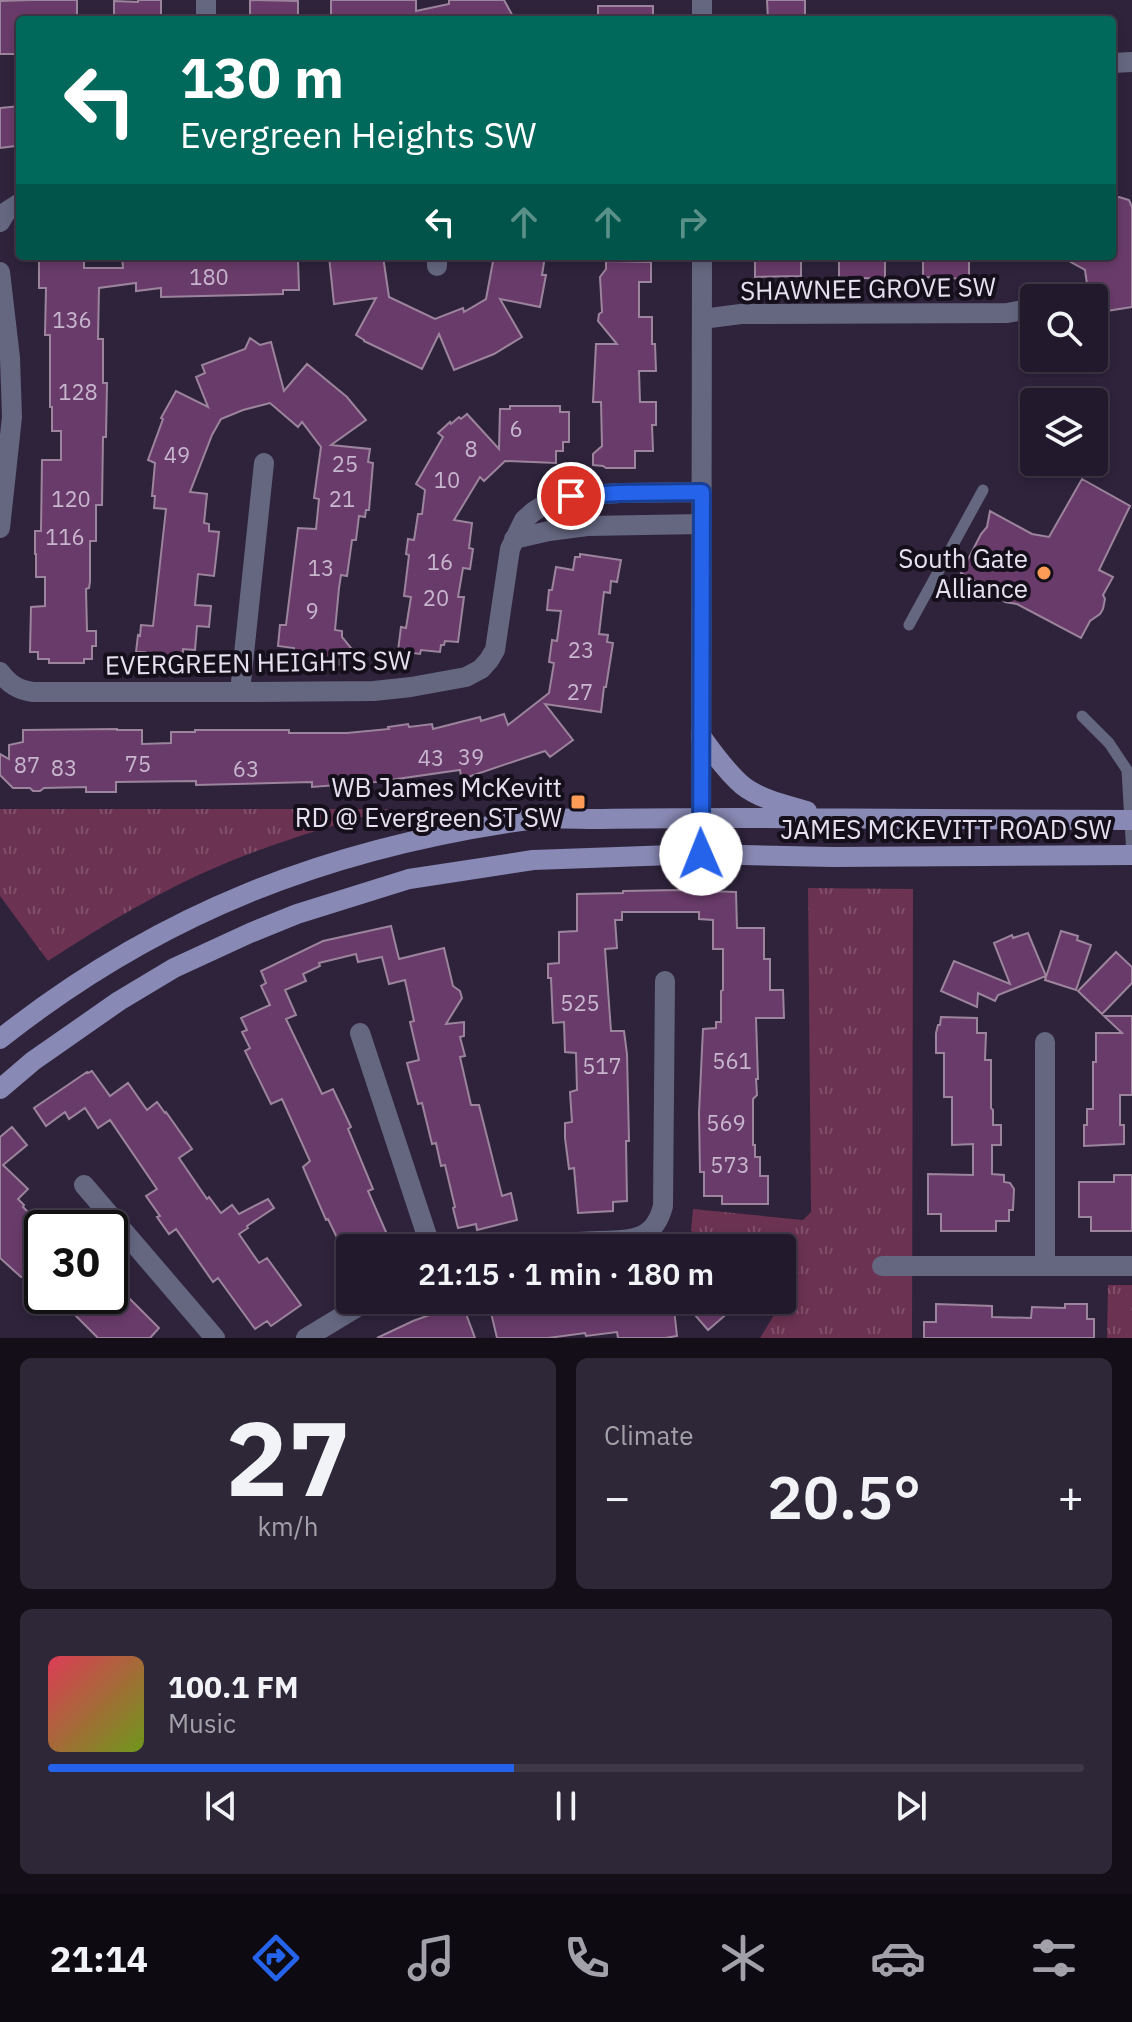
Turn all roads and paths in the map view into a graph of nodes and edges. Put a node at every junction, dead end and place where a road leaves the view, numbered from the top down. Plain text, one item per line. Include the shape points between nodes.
1 (16, 206) edge
2 (0, 222) edge
3 (702, 260) edge
4 (0, 272) edge
5 (1020, 311) edge
6 (702, 319) junction
7 (264, 463) dead end
8 (983, 490) dead end
9 (702, 492) junction
10 (702, 524) junction
11 (0, 528) edge
12 (514, 539) junction
13 (909, 625) dead end
14 (0, 672) edge
15 (240, 692) junction
16 (1082, 716) dead end
17 (701, 736) junction
18 (701, 818) junction
19 (830, 819) junction
20 (1131, 820) edge
21 (701, 854) junction
22 (1132, 855) edge
23 (665, 981) dead end
24 (360, 1033) dead end
25 (0, 1039) edge
26 (1045, 1042) dead end
27 (0, 1089) edge
28 (84, 1185) dead end
29 (426, 1234) edge
30 (643, 1234) edge
31 (882, 1266) dead end
32 (1045, 1266) junction
33 (1132, 1266) edge
34 (346, 1314) edge
35 (215, 1338) edge
36 (306, 1338) edge

1 - 2 street
3 - 6 street
4 - 11 street via 12,417
5 - 6 street, SHAWNEE GROVE SW
6 - 9 street
7 - 15 street
8 - 13 lane
9 - 10 street
9 - 12 street, EVERGREEN HEIGHTS SW via 561,498 533,512
10 - 12 street via 587,526
10 - 17 street
12 - 15 street, EVERGREEN HEIGHTS SW via 495,650 481,669 466,677 386,689
14 - 15 street, EVERGREEN HEIGHTS SW via 15,687 33,692
16 - 20 lane via 1127,770
17 - 18 street
17 - 19 main road via 744,786
18 - 19 main road, JAMES MCKEVITT ROAD SW
18 - 21 street
18 - 25 main road, JAMES MCKEVITT ROAD SW via 531,820 401,843 292,876 158,934
19 - 20 main road, JAMES MCKEVITT ROAD SW
20 - 22 lane
21 - 22 main road, JAMES MCKEVITT ROAD SW
21 - 27 main road, JAMES MCKEVITT ROAD SW via 533,860 409,879 297,914 163,974
23 - 30 street via 663,1206 659,1219
24 - 29 street
26 - 32 street
28 - 35 street
31 - 32 street
32 - 33 street
34 - 36 street

